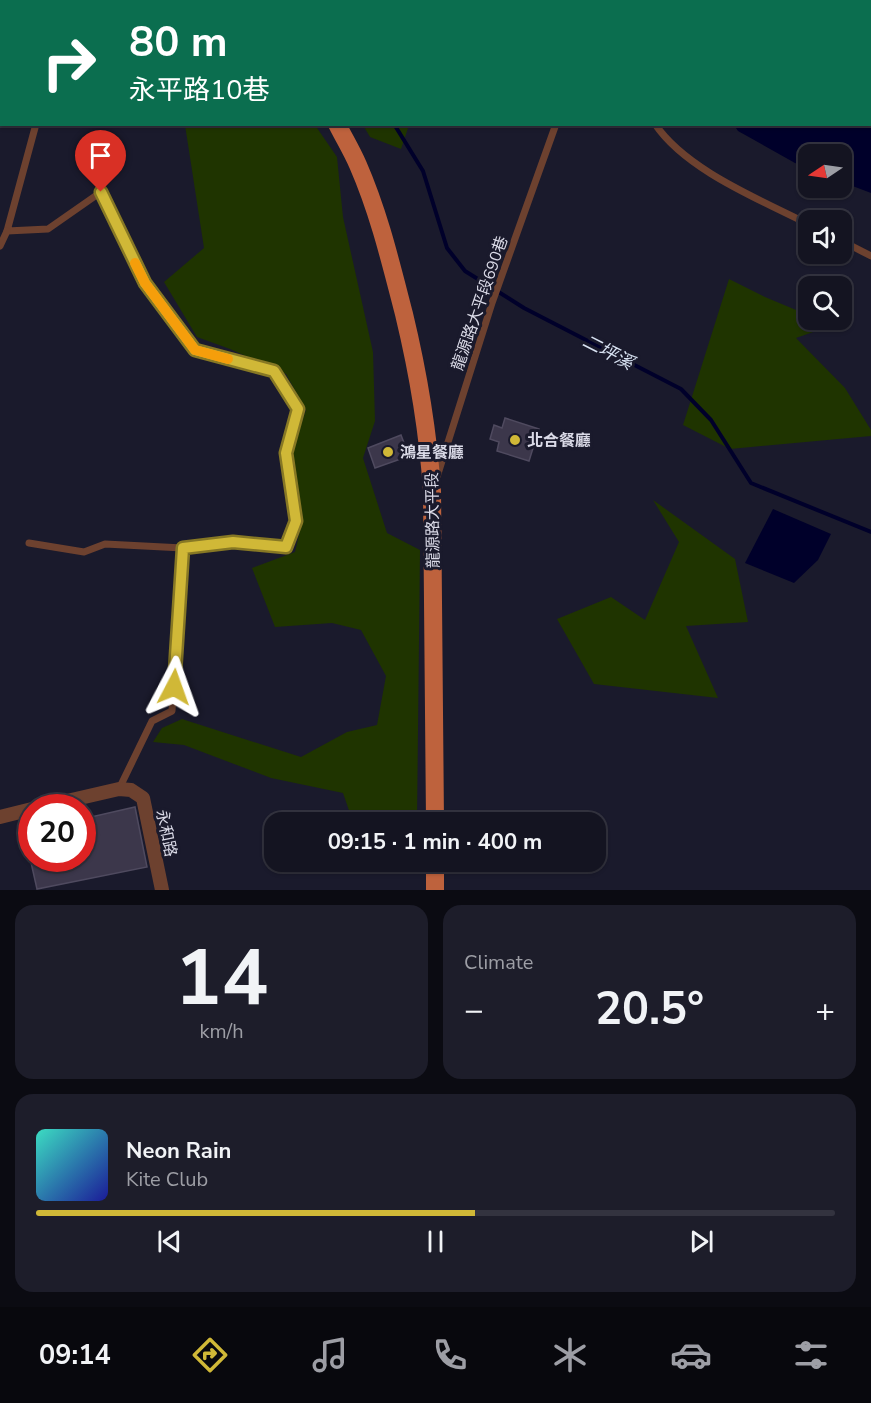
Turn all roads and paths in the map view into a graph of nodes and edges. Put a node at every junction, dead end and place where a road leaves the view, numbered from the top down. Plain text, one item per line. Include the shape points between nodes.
1 (35, 126) edge
2 (338, 126) edge
3 (555, 126) edge
4 (656, 126) edge
5 (798, 219) edge
6 (8, 231) junction
7 (0, 246) edge
8 (852, 246) edge
9 (871, 256) edge
10 (432, 491) junction
11 (29, 543) dead end
12 (183, 548) junction
13 (125, 789) junction
14 (96, 795) edge
15 (18, 812) edge
16 (435, 812) edge
17 (0, 817) edge
18 (435, 872) edge
19 (162, 890) edge
20 (435, 890) edge

1 - 6 lane
2 - 10 main road, 龍源路大平段 via 357,164 390,258 413,352
3 - 10 lane, 龍源路大平段690巷 via 492,303
4 - 5 lane via 665,140 700,168
6 - 7 lane
6 - 12 lane via 48,229 101,192 145,283 195,350 274,371 298,409 286,453 296,521 286,547 233,542
8 - 9 lane
10 - 16 main road, 龍源路大平段
11 - 12 lane via 84,552 105,544
12 - 13 lane via 172,711 152,721
13 - 14 street
13 - 19 street, 永和路 via 143,798
15 - 17 street
18 - 20 main road

